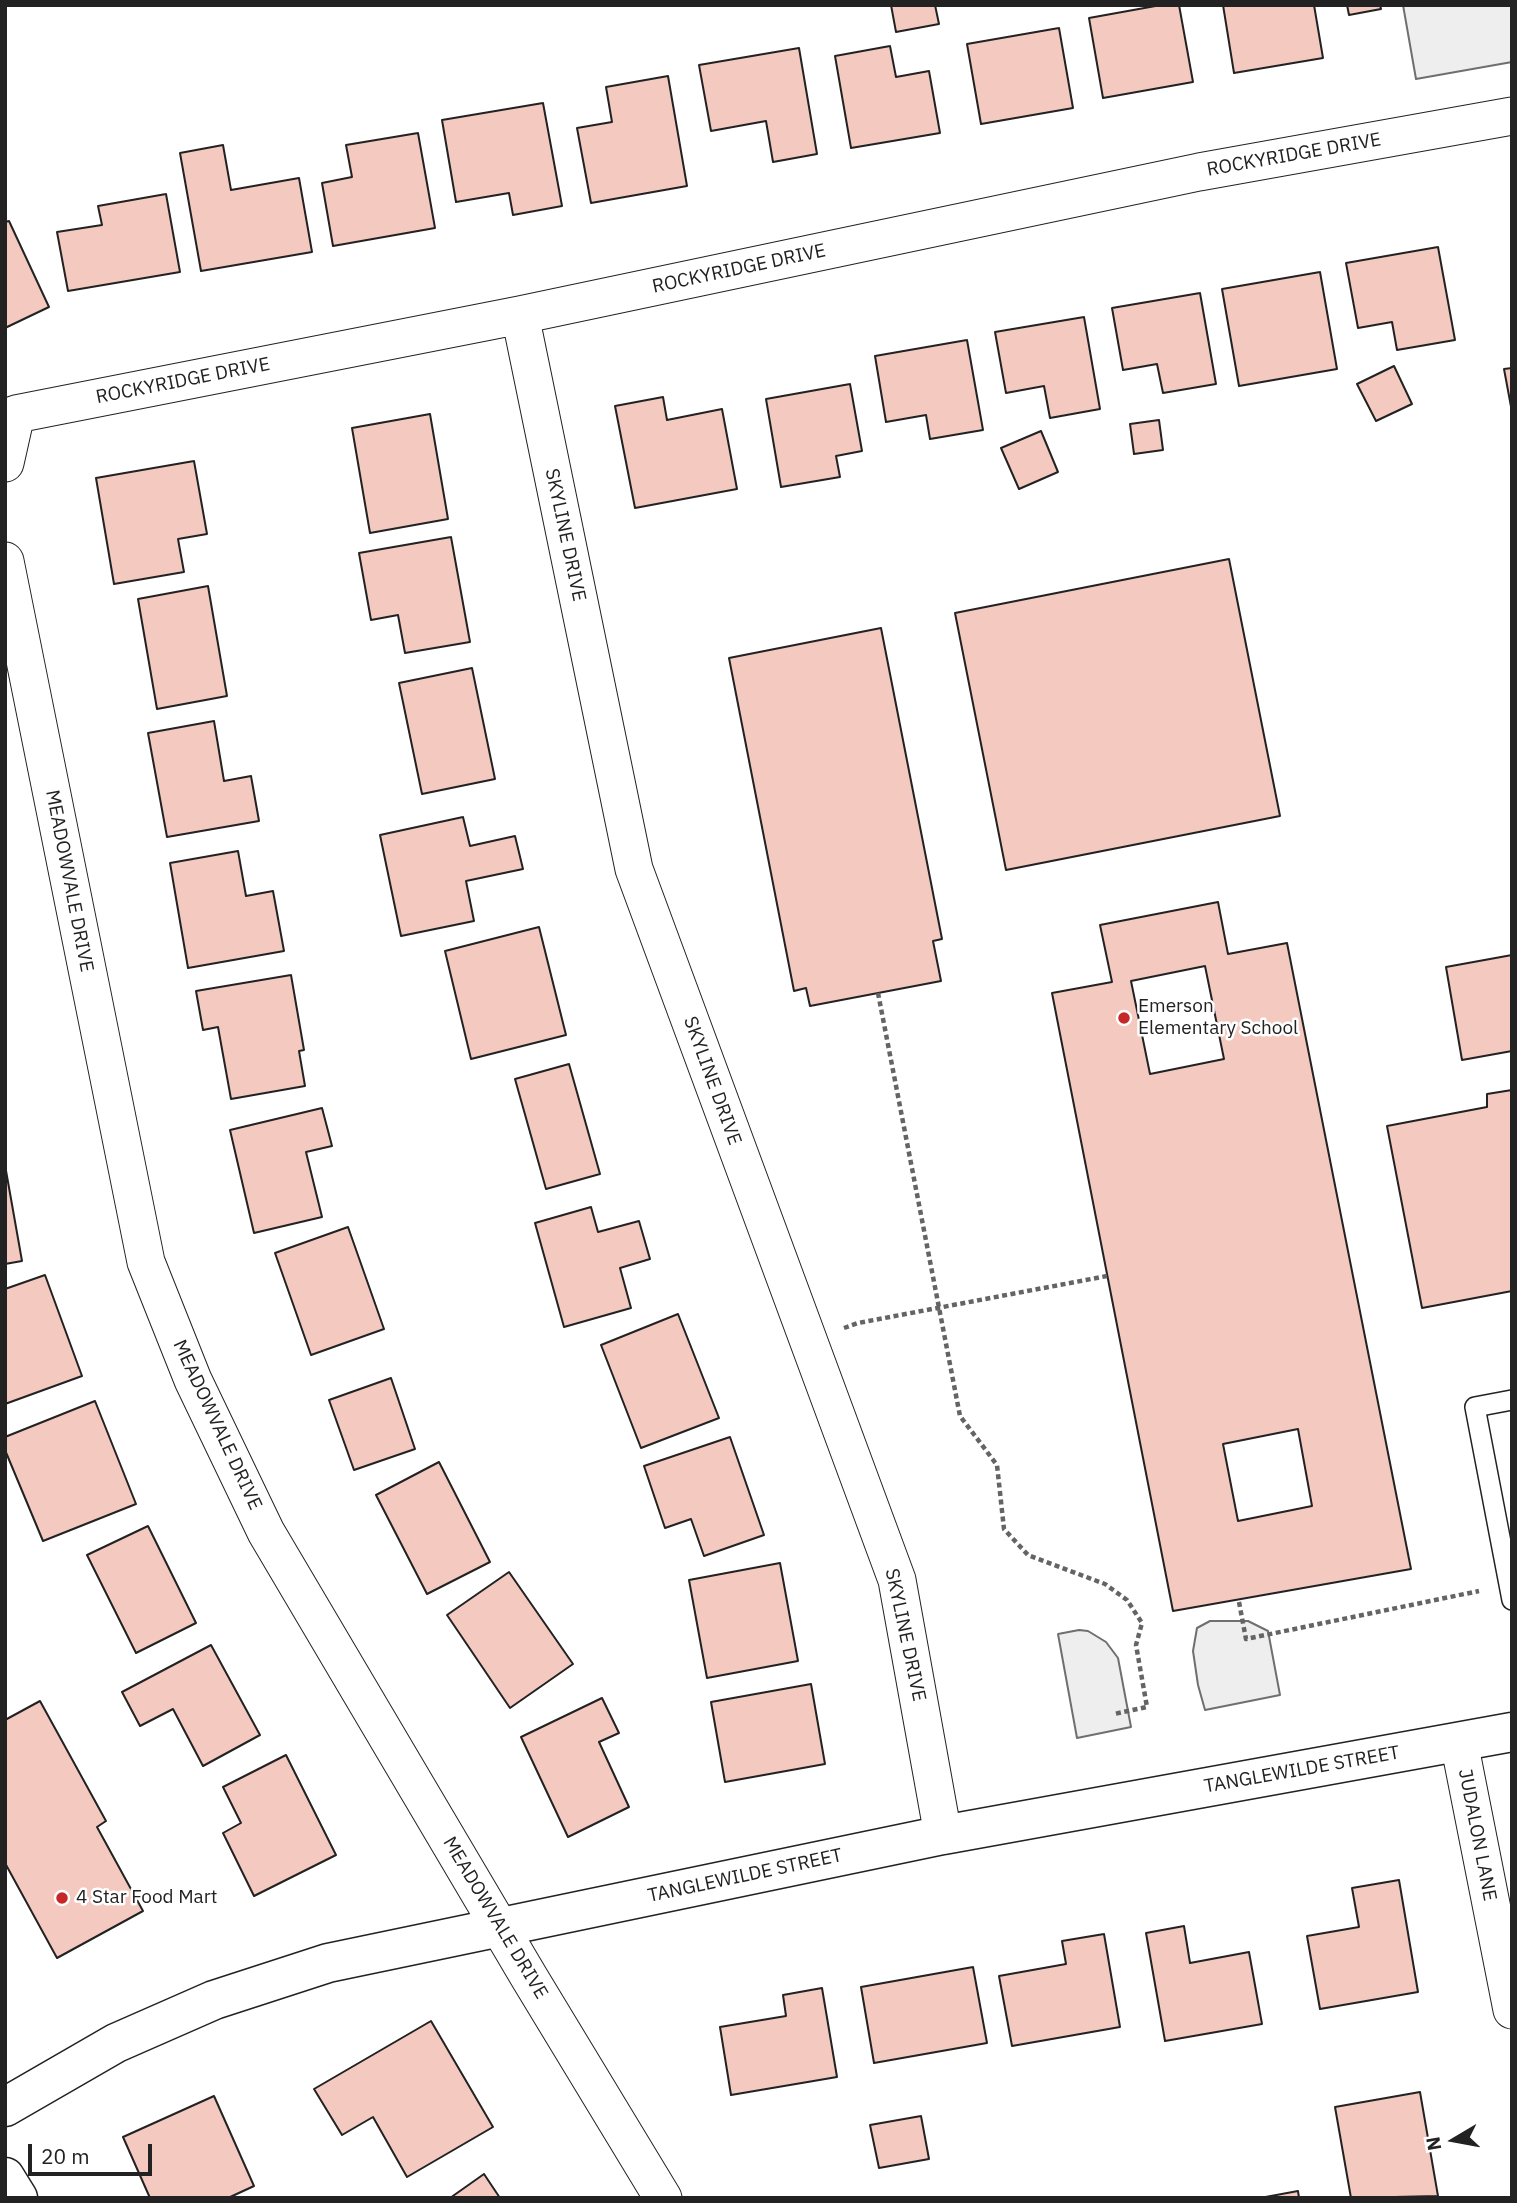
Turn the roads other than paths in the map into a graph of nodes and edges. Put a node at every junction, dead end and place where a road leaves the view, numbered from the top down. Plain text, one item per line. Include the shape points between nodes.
1 (1512, 116) edge
2 (520, 315) junction
3 (5, 463) edge
4 (5, 561) edge
5 (1512, 1400) edge
6 (1510, 1592) edge
7 (1512, 1732) edge
8 (1459, 1742) junction
9 (943, 1835) junction
10 (500, 1926) junction
11 (1512, 2010) edge
12 (5, 2106) edge
13 (5, 2177) edge
14 (18, 2198) edge
15 (663, 2198) edge

1 - 2 street, ROCKYRIDGE DRIVE via 1199,172
2 - 3 street, ROCKYRIDGE DRIVE via 16,414
2 - 9 street, SKYLINE DRIVE via 634,869 897,1580
4 - 10 street, MEADOWVALE DRIVE via 146,1262 193,1380 266,1532
5 - 6 lane via 1475,1407
7 - 8 street, TANGLEWILDE STREET
8 - 9 street, TANGLEWILDE STREET
8 - 11 street, JUDALON LANE
9 - 10 street, TANGLEWILDE STREET
10 - 12 street, TANGLEWILDE STREET via 328,1963 214,2000 117,2043
10 - 15 street, MEADOWVALE DRIVE
13 - 14 street

